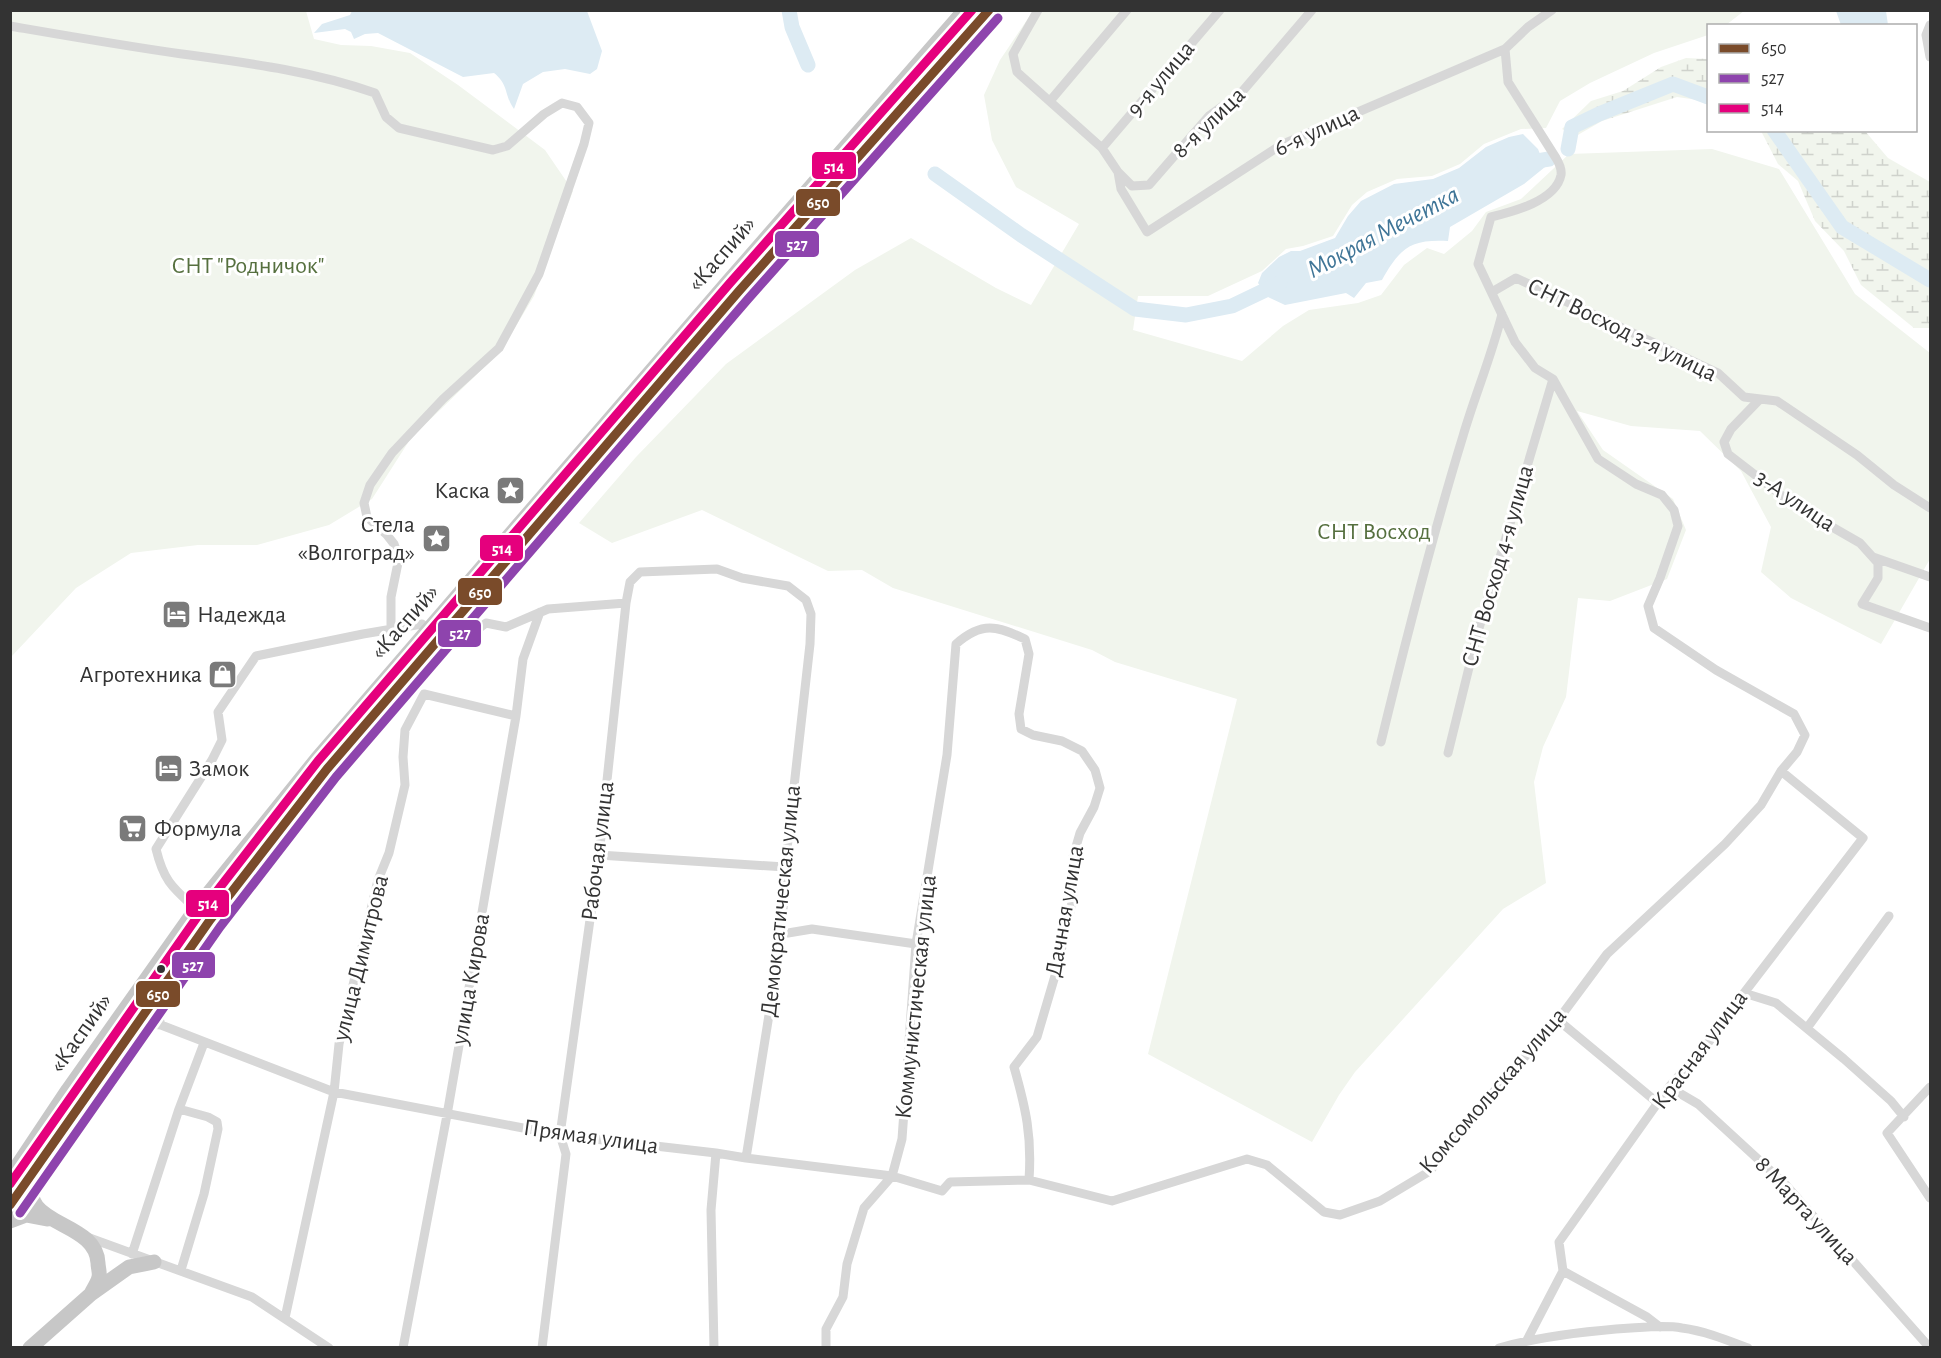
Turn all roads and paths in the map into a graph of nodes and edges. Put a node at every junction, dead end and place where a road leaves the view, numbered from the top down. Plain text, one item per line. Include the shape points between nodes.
1 (965, 10) edge
2 (989, 10) edge
3 (1038, 10) edge
4 (1127, 10) edge
5 (1220, 10) edge
6 (1312, 10) edge
7 (1552, 10) edge
8 (1930, 25) edge
9 (10, 26) edge
10 (1505, 49) junction
11 (1930, 57) edge
12 (1050, 101) junction
13 (1102, 148) junction
14 (1118, 172) junction
15 (1492, 292) junction
16 (1502, 314) junction
17 (1553, 379) junction
18 (1761, 399) junction
19 (1930, 508) edge
20 (1873, 556) junction
21 (1930, 577) edge
22 (626, 603) junction
23 (540, 612) junction
24 (429, 624) junction
25 (451, 626) junction
26 (391, 628) junction
27 (1930, 628) edge
28 (1002, 629) joint
29 (810, 644) joint
30 (516, 716) junction
31 (1381, 742) dead end
32 (1448, 753) dead end
33 (1781, 771) junction
34 (599, 855) junction
35 (785, 867) junction
36 (196, 909) junction
37 (1889, 916) dead end
38 (782, 934) junction
39 (916, 944) junction
40 (1744, 993) junction
41 (155, 998) junction
42 (1558, 1020) junction
43 (161, 1025) junction
44 (133, 1028) junction
45 (1807, 1028) junction
46 (204, 1043) junction
47 (1669, 1087) junction
48 (1930, 1087) edge
49 (334, 1092) junction
50 (1659, 1104) junction
51 (179, 1109) junction
52 (447, 1115) junction
53 (1904, 1117) junction
54 (560, 1135) junction
55 (27, 1151) junction
56 (716, 1152) junction
57 (746, 1158) junction
58 (41, 1160) junction
59 (10, 1165) edge
60 (892, 1176) junction
61 (10, 1177) edge
62 (1029, 1180) junction
63 (1930, 1198) edge
64 (10, 1206) edge
65 (10, 1221) edge
66 (58, 1223) junction
67 (86, 1236) junction
68 (132, 1254) junction
69 (154, 1262) junction
70 (181, 1270) junction
71 (1563, 1272) junction
72 (91, 1294) junction
73 (285, 1318) junction
74 (1660, 1327) junction
75 (1716, 1336) junction
76 (1527, 1340) junction
77 (30, 1347) edge
78 (329, 1347) edge
79 (403, 1347) edge
80 (542, 1347) edge
81 (714, 1347) edge
82 (826, 1347) edge
83 (1499, 1347) edge
84 (1714, 1347) edge
85 (1748, 1347) edge
86 (1930, 1347) edge

1 - 24 highway, «Каспий»
2 - 25 highway, «Каспий» via 739,291
3 - 12 street, 8-я улица via 1012,54 1017,72
4 - 12 street
5 - 13 street, 9-я улица
6 - 14 street, 8-я улица via 1241,93 1209,116 1149,185 1132,186
7 - 10 street, 6-я улица
8 - 11 street via 1926,35
9 - 26 street via 267,65 346,83 375,93 386,117 399,128 493,150 507,146 562,103 577,107 589,123 539,274 499,348 392,453 370,485 364,503 367,517 387,535 399,558 391,597
10 - 14 street, 6-я улица via 1281,145 1147,232 1121,189
10 - 15 street via 1508,82 1556,158 1561,178 1549,194 1522,209 1491,217 1478,264
12 - 13 street, 8-я улица
13 - 14 street, 8-я улица
15 - 16 street
15 - 18 street, СНТ Восход 3-я улица via 1516,278 1718,373 1744,397
16 - 17 street via 1515,342 1535,368
16 - 31 street via 1413,610
17 - 32 street, СНТ Восход 4-я улица via 1477,635
17 - 33 street, Комсомольская улица via 1598,459 1636,484 1662,495 1674,510 1678,526 1648,606 1654,628 1716,670 1794,714 1805,735
18 - 19 street, СНТ Восход 3-я улица via 1777,401
18 - 20 street, 3-А улица via 1728,435 1724,442 1728,453 1794,505 1860,543
20 - 21 street
20 - 27 street via 1878,563 1878,578 1862,604
22 - 23 street
22 - 29 street, Рабочая улица via 630,582 640,572 717,569 788,586 806,600 811,614
22 - 34 street, Рабочая улица
23 - 25 street via 506,627 486,623 473,633
23 - 30 street, улица Кирова via 523,659
24 - 26 street
24 - 36 highway, «Каспий»
25 - 41 highway, «Каспий» via 327,769
26 - 36 street via 256,656 218,712 222,740 212,760 156,849 170,886
28 - 39 street, Коммунистическая улица via 982,627 956,644 947,755
28 - 62 street, Дачная улица via 1025,639 1029,654 1019,714 1021,729 1082,751 1095,770 1100,788 1073,857 1073,898 1037,1037 1014,1067 1026,1107 1031,1148
29 - 35 street, Демократическая улица
30 - 49 street, улица Димитрова via 424,694 405,730 405,785 339,1044
30 - 52 street, улица Кирова
33 - 40 street, Красная улица via 1863,838
33 - 42 street, Комсомольская улица via 1761,805 1607,954
34 - 35 street
34 - 54 street, Рабочая улица
35 - 38 street, Демократическая улица
36 - 55 highway, «Каспий»
37 - 45 street
38 - 39 street via 812,929
38 - 57 street, Демократическая улица
39 - 60 street, Коммунистическая улица via 902,1139
40 - 45 street via 1776,1003
40 - 47 street, Красная улица via 1708,1043
41 - 43 street
41 - 44 highway, «Каспий»
42 - 50 street
42 - 62 street, Комсомольская улица via 1495,1090 1430,1172 1380,1201 1340,1215 1324,1212 1266,1165 1247,1159 1112,1201
43 - 44 street
43 - 46 street, Прямая улица
44 - 58 highway, «Каспий»
45 - 53 street
46 - 49 street, Прямая улица
46 - 51 street
47 - 50 street, Красная улица
47 - 86 street, 8 Марта улица via 1698,1104 1784,1183
48 - 53 street
49 - 52 street, Прямая улица
49 - 73 street, улица Димитрова
50 - 71 street, Красная улица via 1560,1242
51 - 68 street
51 - 70 street via 208,1117 217,1122 218,1129
52 - 54 street, Прямая улица
52 - 79 street, улица Кирова
53 - 63 street via 1887,1133
54 - 56 street, Прямая улица
54 - 80 street, Рабочая улица via 566,1154
55 - 59 highway
55 - 61 highway
56 - 57 street, Прямая улица
56 - 81 street via 711,1210
57 - 60 street, Прямая улица
58 - 64 highway, «Каспий»
58 - 66 highway via 32,1182 36,1206
60 - 62 street, Прямая улица via 942,1191 950,1182
60 - 82 street, Коммунистическая улица via 864,1208 847,1264 843,1297 826,1329
65 - 66 highway via 37,1215
66 - 67 highway
67 - 68 street
67 - 72 highway via 98,1254 99,1277
68 - 69 street
69 - 70 street
69 - 72 highway via 129,1267
70 - 73 street via 252,1297
71 - 74 street
71 - 76 street
72 - 77 highway
73 - 78 street
74 - 75 street
74 - 76 street via 1593,1330
75 - 84 street
75 - 85 street
76 - 83 street

